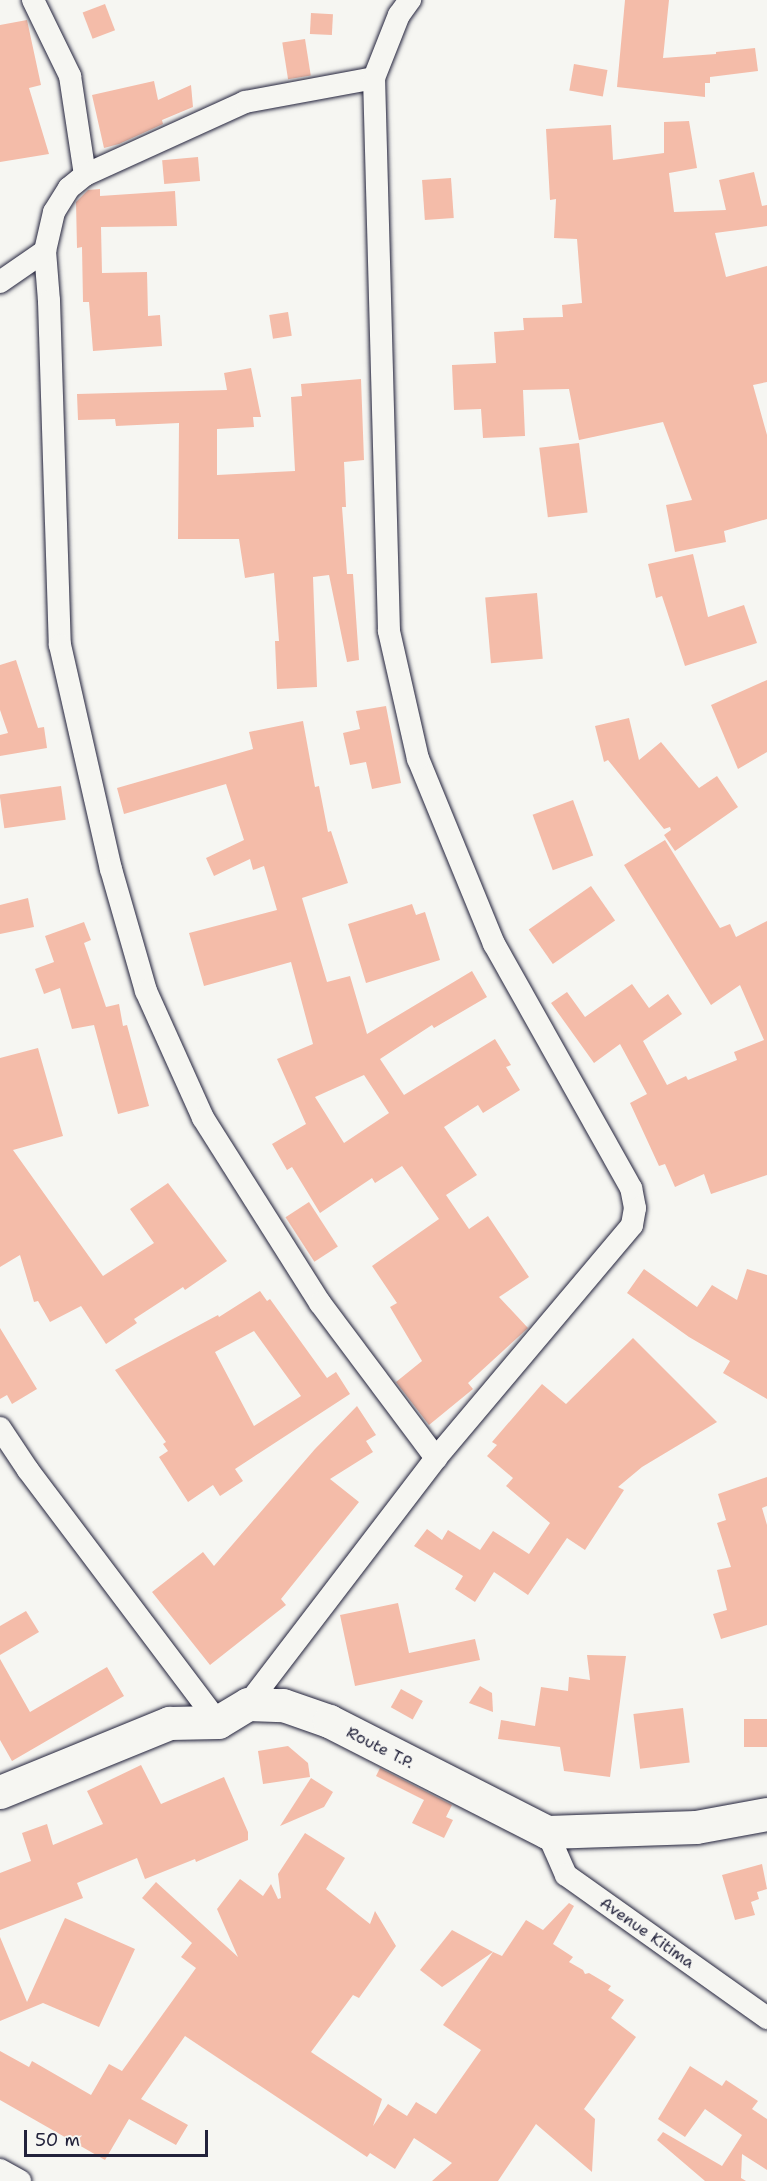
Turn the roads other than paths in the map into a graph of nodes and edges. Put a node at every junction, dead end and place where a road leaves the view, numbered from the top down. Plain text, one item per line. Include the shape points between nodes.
1 (33, 0) edge
2 (410, 0) edge
3 (374, 78) junction
4 (85, 175) junction
5 (45, 251) junction
6 (0, 282) edge
7 (0, 1428) edge
8 (436, 1458) junction
9 (248, 1704) junction
10 (218, 1722) junction
11 (0, 1792) edge
12 (767, 1814) edge
13 (548, 1832) junction
14 (767, 2018) edge

1 - 4 street via 70,76
2 - 3 street via 399,15
3 - 4 street via 244,102
3 - 8 street via 389,631 407,712 418,759 494,944 631,1188 635,1208 632,1225
4 - 5 street via 69,188 54,212
5 - 6 street
5 - 8 street via 60,645 111,869 146,991 202,1118 320,1302
7 - 10 street
8 - 9 street
9 - 10 street
9 - 13 street, Route T.P. via 283,1705 329,1721
10 - 11 street via 170,1723
12 - 13 street, Route T.P. via 696,1827
13 - 14 street, Avenue Kitima via 566,1875

